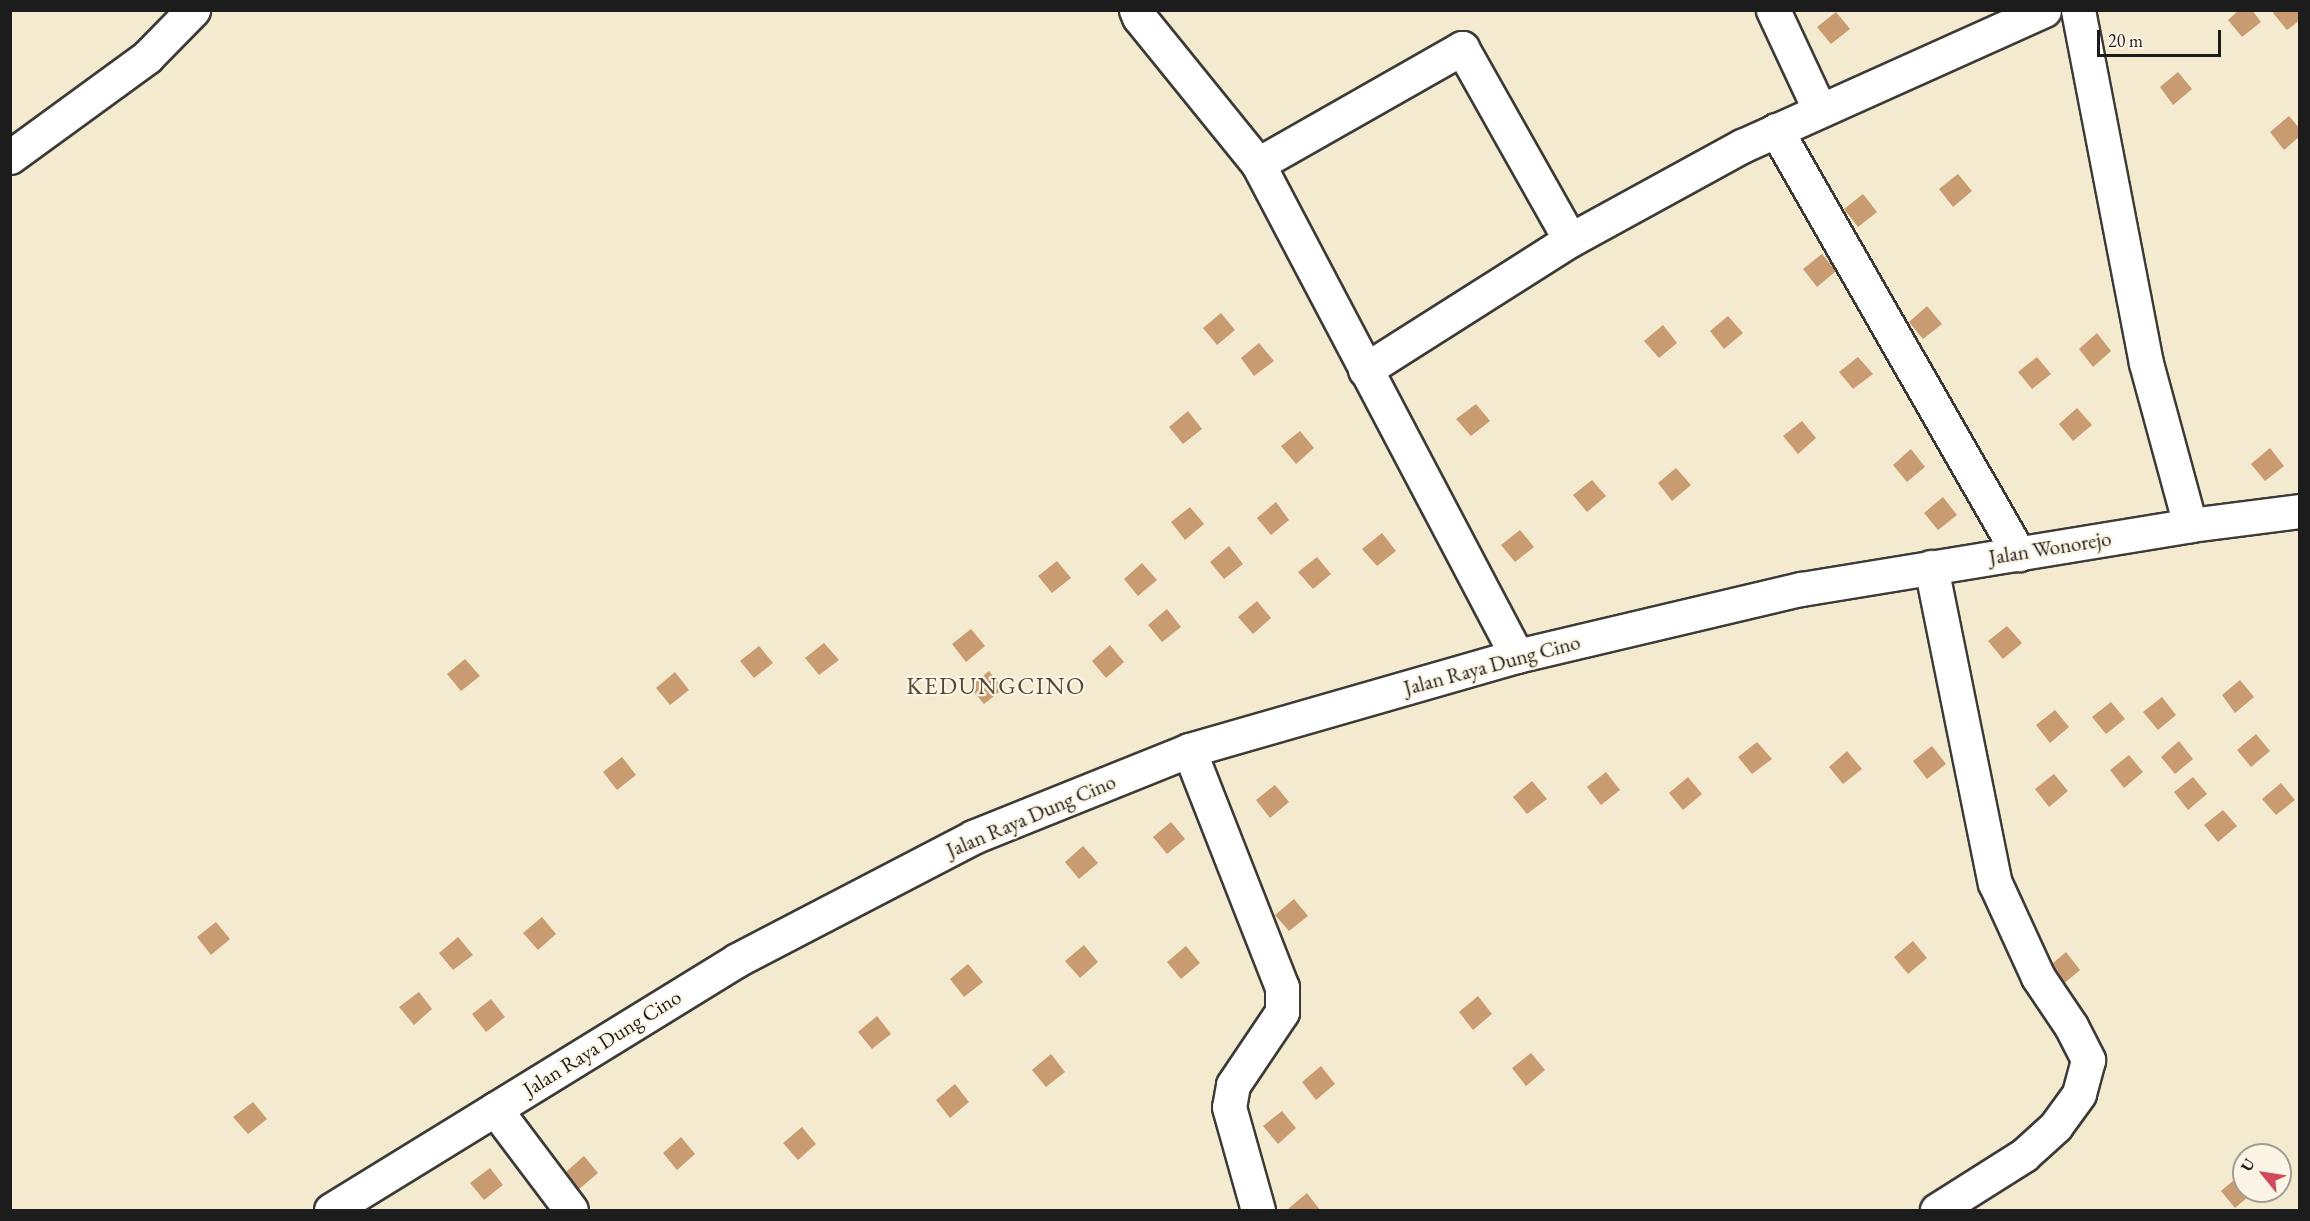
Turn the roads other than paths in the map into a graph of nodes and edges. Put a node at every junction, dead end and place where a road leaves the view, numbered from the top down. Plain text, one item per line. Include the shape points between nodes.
1 (193, 10) edge
2 (1136, 10) edge
3 (1773, 10) edge
4 (2044, 10) edge
5 (2078, 10) edge
6 (1820, 111) junction
7 (1776, 130) junction
8 (10, 157) edge
9 (1258, 164) junction
10 (1570, 240) junction
11 (1365, 370) junction
12 (2300, 512) edge
13 (2190, 525) junction
14 (2019, 554) junction
15 (1931, 567) junction
16 (1801, 589) joint
17 (1517, 656) junction
18 (1189, 750) junction
19 (495, 1109) junction
20 (331, 1210) edge
21 (571, 1210) edge
22 (1258, 1210) edge
23 (1937, 1210) edge

1 - 8 street via 147,57
2 - 9 street
3 - 6 street
4 - 6 street
5 - 13 street via 2146,363
6 - 7 street
7 - 10 street
7 - 14 street
9 - 10 street via 1462,48
9 - 11 street
10 - 11 street
11 - 17 street
12 - 13 street, Jalan Wonorejo
13 - 14 street, Jalan Wonorejo
14 - 15 street, Jalan Wonorejo
15 - 16 street, Jalan Wonorejo
15 - 23 street via 1995,883 2038,977 2088,1060 2079,1094 2056,1126 2024,1155
16 - 17 street, Jalan Raya Dung Cino
17 - 18 street, Jalan Raya Dung Cino
18 - 19 street, Jalan Raya Dung Cino via 952,848 737,960
18 - 22 street via 1282,987 1282,1012 1233,1085 1229,1107
19 - 20 street, Jalan Raya Dung Cino
19 - 21 street

